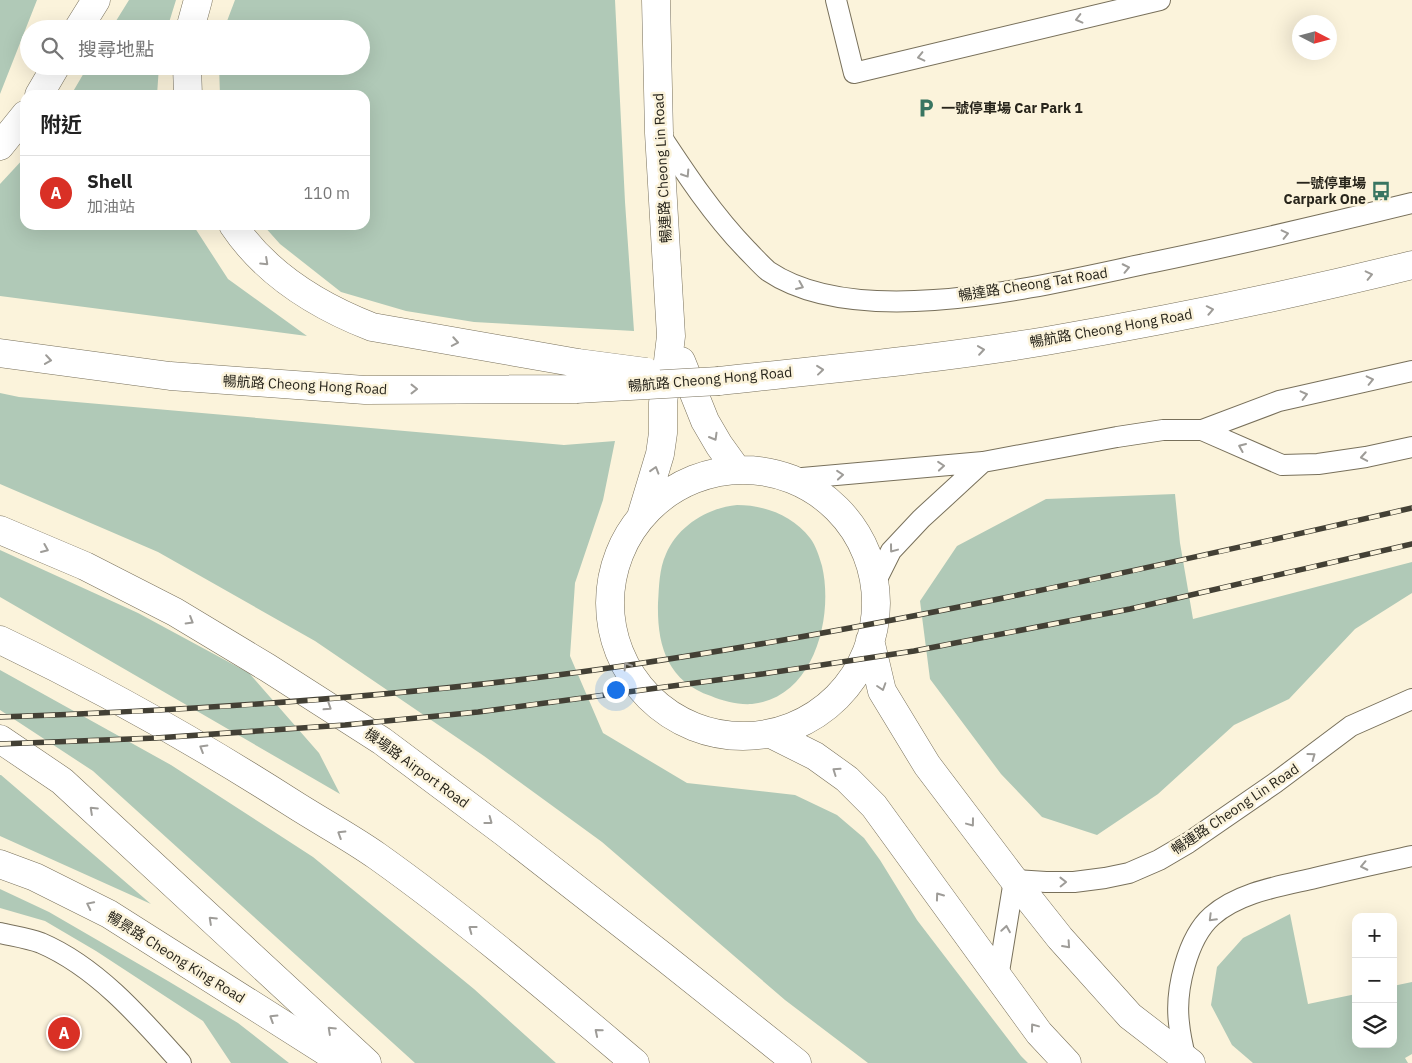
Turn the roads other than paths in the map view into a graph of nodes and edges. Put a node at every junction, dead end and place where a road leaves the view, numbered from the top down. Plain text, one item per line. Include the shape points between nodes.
1 (198, 0) edge
2 (656, 0) edge
3 (836, 0) edge
4 (1160, 0) edge
5 (94, 1) edge
6 (1112, 5) edge
7 (83, 20) edge
8 (192, 20) edge
9 (51, 75) edge
10 (187, 75) edge
11 (42, 90) edge
12 (188, 90) edge
13 (20, 121) edge
14 (659, 133) junction
15 (0, 146) edge
16 (1412, 203) edge
17 (236, 230) edge
18 (1412, 265) edge
19 (671, 336) junction
20 (0, 353) edge
21 (1412, 371) edge
22 (577, 376) junction
23 (1202, 430) junction
24 (1412, 447) edge
25 (983, 462) junction
26 (737, 470) junction
27 (791, 479) junction
28 (641, 517) junction
29 (0, 530) edge
30 (874, 585) junction
31 (0, 640) edge
32 (870, 640) junction
33 (1412, 699) edge
34 (771, 734) junction
35 (0, 739) edge
36 (1412, 856) edge
37 (0, 864) edge
38 (1014, 880) junction
39 (0, 933) edge
40 (998, 978) junction
41 (1186, 1062) edge
42 (181, 1063) edge
43 (344, 1063) edge
44 (367, 1063) edge
45 (636, 1063) edge
46 (797, 1063) edge
47 (1067, 1063) edge

1 - 8 street
2 - 14 street, 暢連路 Cheong Lin Road
6 -> 3 lane via 854,73
4 - 6 lane
5 - 7 street
9 - 11 street
10 - 12 street
13 - 15 street
14 -> 16 lane, 暢達路 Cheong Tat Road via 698,192 734,237 768,270 801,287 834,297 904,302 985,295 1287,234
14 - 19 street, 暢連路 Cheong Lin Road
17 -> 22 street via 263,260 309,297 372,327
22 -> 18 street, 暢航路 Cheong Hong Road, bridge via 719,381 902,361 1044,341 1221,308
19 -> 26 street, 暢連路 Cheong Lin Road via 705,421
28 -> 19 street, 暢連路 Cheong Lin Road via 660,454
20 -> 22 street, 暢航路 Cheong Hong Road via 170,376 365,390
23 -> 21 lane via 1279,401
24 -> 23 lane via 1318,464 1282,465
23 - 25 lane via 1163,430
27 -> 25 lane
25 -> 30 lane via 890,551
26 - 27 street via 766,471
26 - 28 street via 701,477 668,493
27 - 30 street via 816,492 838,510 855,532 868,558
34 -> 28 street via 735,737 698,730 666,713 640,687 621,656 611,621 611,583 622,548
29 -> 46 street, 機場路 Airport Road via 85,566 175,612 382,741 528,850
30 - 32 street via 876,614
45 -> 31 street via 491,943 376,856 165,726
32 - 34 street via 862,662 832,702 815,716
32 -> 38 street via 882,691 927,765
38 -> 33 lane, 暢連路 Cheong Lin Road via 1056,882 1105,878 1129,873 1159,860 1276,782 1352,726
40 -> 34 street via 874,806 848,779 815,756
44 -> 35 street via 62,781
36 -> 41 lane via 1251,895 1210,917 1191,946 1180,981 1178,1021
43 -> 37 street, 暢景路 Cheong King Road via 109,914
40 -> 38 lane
38 -> 41 street via 1060,938 1130,1016
39 - 42 lane via 39,942 74,960 106,984
47 -> 40 street via 1039,1033

